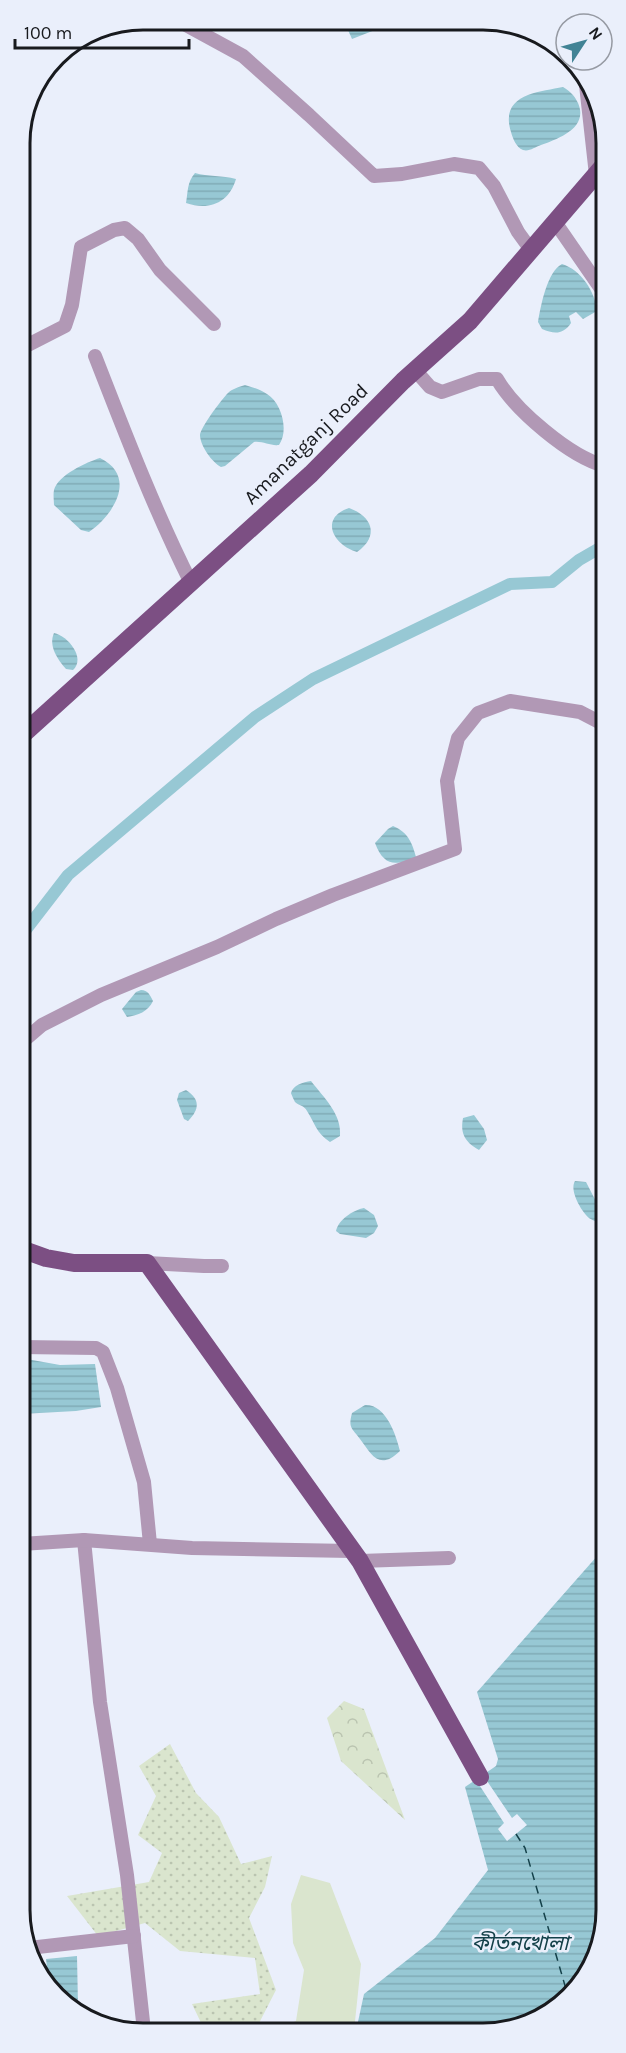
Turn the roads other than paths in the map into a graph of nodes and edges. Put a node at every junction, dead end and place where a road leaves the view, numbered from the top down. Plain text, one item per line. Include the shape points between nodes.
1 (195, 30) edge
2 (590, 108) edge
3 (596, 146) edge
4 (596, 175) edge
5 (555, 222) junction
6 (531, 250) junction
7 (596, 281) edge
8 (214, 324) dead end
9 (30, 343) edge
10 (95, 356) dead end
11 (415, 370) junction
12 (596, 463) edge
13 (191, 583) junction
14 (596, 720) edge
15 (30, 728) edge
16 (30, 1035) edge
17 (30, 1252) edge
18 (147, 1263) junction
19 (222, 1266) dead end
20 (30, 1347) edge
21 (84, 1540) junction
22 (30, 1543) edge
23 (150, 1544) junction
24 (356, 1556) junction
25 (449, 1558) dead end
26 (480, 1777) dead end
27 (134, 1936) junction
28 (36, 1947) edge
29 (143, 2023) edge

1 - 6 street via 243,56 374,177 454,164 479,168 494,186
2 - 3 street
4 - 5 main road, Amanatganj Road
5 - 6 main road, Amanatganj Road
5 - 7 street
6 - 11 main road, Amanatganj Road via 470,321
8 - 9 street via 125,228 81,247 65,326
10 - 13 street via 167,536
11 - 12 street via 430,387 442,392 479,380 497,379 526,415 568,448
11 - 13 main road, Amanatganj Road via 311,474
13 - 15 main road, Amanatganj Road
14 - 16 street via 580,712 510,701 478,713 458,738 447,781 455,849 314,903 101,995 42,1025
17 - 18 main road via 74,1263
18 - 19 street
18 - 24 main road
20 - 23 street via 96,1348 104,1352 144,1482
21 - 22 street
21 - 23 street
21 - 27 street via 100,1702
23 - 24 street
24 - 25 street
24 - 26 main road
27 - 28 street
27 - 29 street

